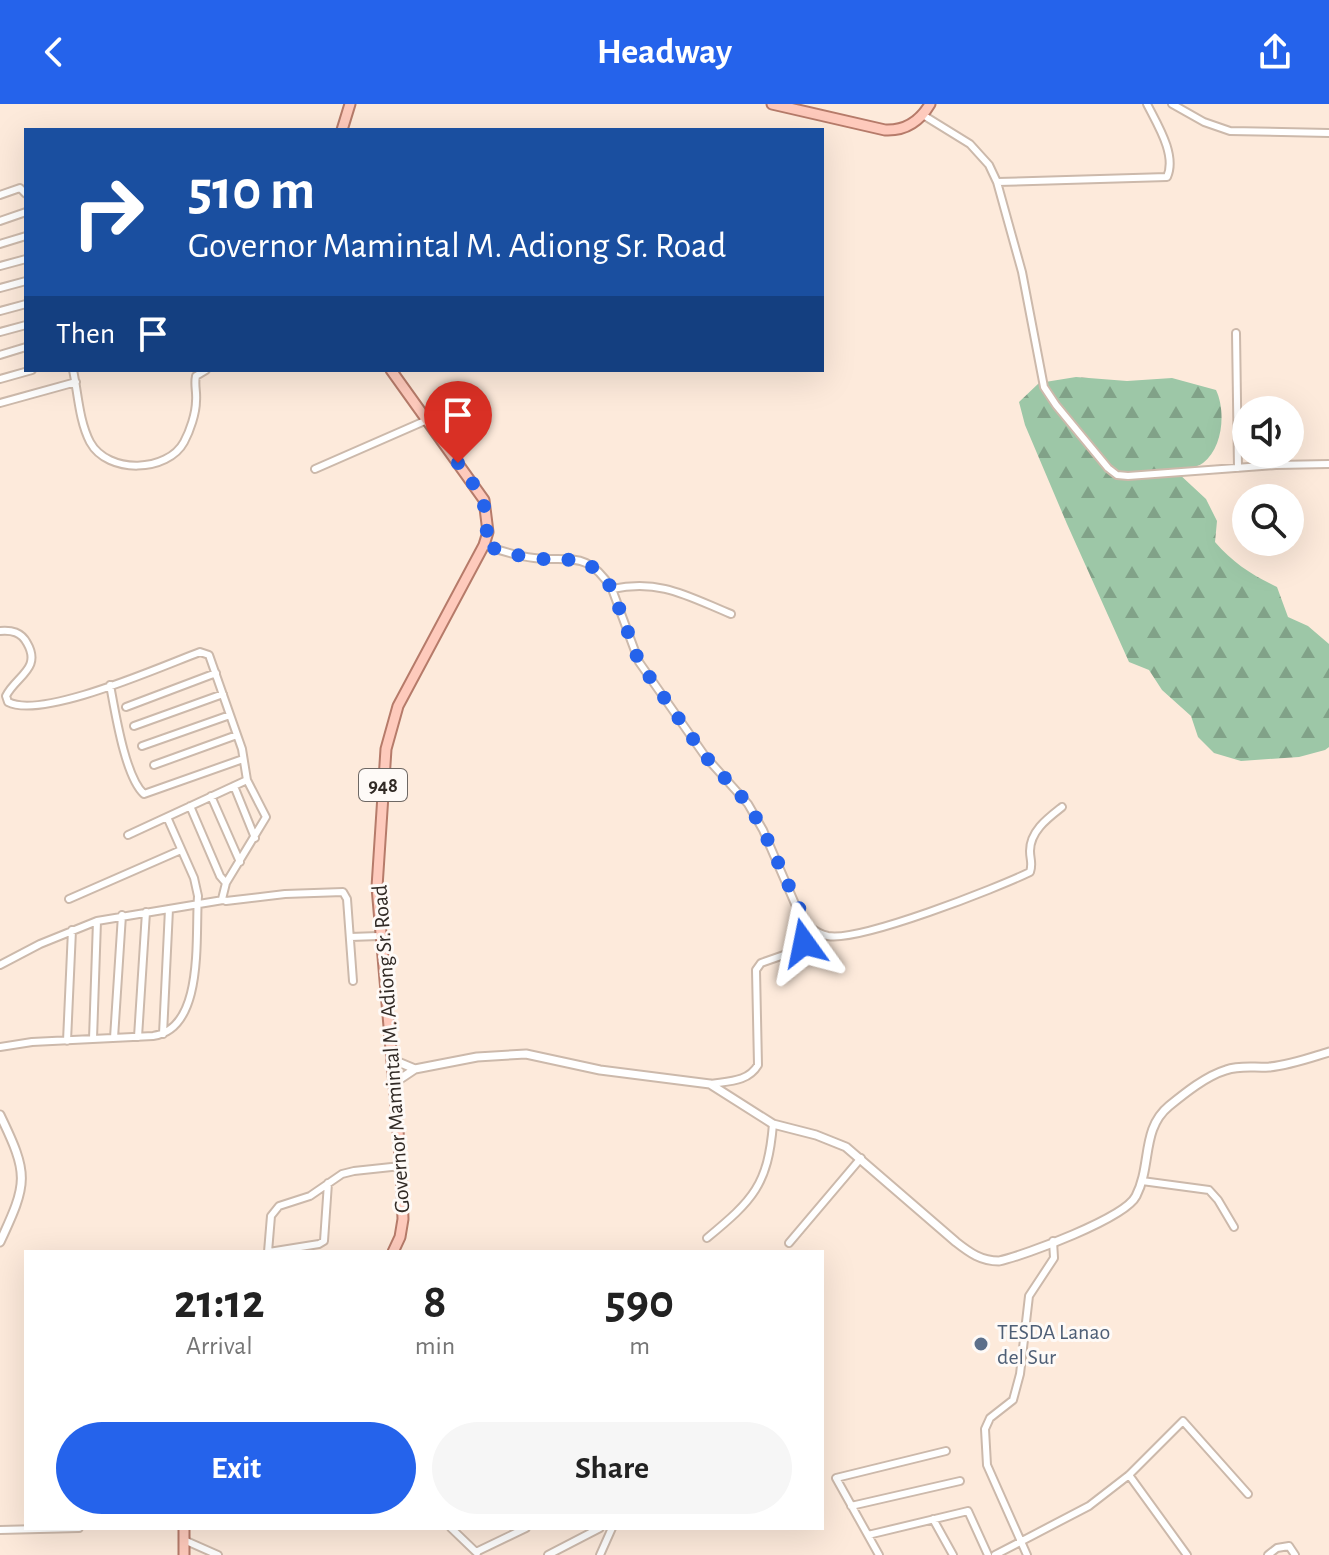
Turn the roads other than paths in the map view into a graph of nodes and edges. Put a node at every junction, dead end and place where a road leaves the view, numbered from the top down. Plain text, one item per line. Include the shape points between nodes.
1 (350, 104) edge
2 (772, 104) edge
3 (930, 104) edge
4 (1147, 104) edge
5 (1172, 104) edge
6 (923, 115) junction
7 (343, 128) edge
8 (1329, 133) edge
9 (997, 182) junction
10 (24, 192) edge
11 (0, 195) edge
12 (24, 213) edge
13 (0, 221) edge
14 (24, 237) edge
15 (0, 244) edge
16 (24, 260) edge
17 (0, 266) edge
18 (24, 282) edge
19 (0, 288) edge
20 (24, 305) edge
21 (0, 311) edge
22 (24, 326) edge
23 (0, 332) edge
24 (1236, 333) dead end
25 (24, 348) edge
26 (0, 355) edge
27 (25, 372) edge
28 (74, 372) edge
29 (203, 372) edge
30 (392, 372) edge
31 (0, 379) edge
32 (76, 382) junction
33 (1237, 396) edge
34 (0, 403) edge
35 (427, 420) junction
36 (1329, 464) edge
37 (1304, 465) edge
38 (1238, 468) edge
39 (315, 469) dead end
40 (484, 545) junction
41 (612, 589) junction
42 (731, 614) dead end
43 (0, 631) edge
44 (216, 673) junction
45 (110, 685) junction
46 (223, 694) junction
47 (126, 707) dead end
48 (230, 715) junction
49 (134, 726) dead end
50 (237, 735) junction
51 (142, 746) dead end
52 (243, 759) junction
53 (154, 765) dead end
54 (247, 780) junction
55 (234, 786) junction
56 (211, 796) junction
57 (190, 806) junction
58 (1062, 807) dead end
59 (167, 817) junction
60 (128, 835) dead end
61 (255, 838) junction
62 (181, 850) junction
63 (240, 862) junction
64 (226, 883) junction
65 (69, 899) dead end
66 (223, 900) junction
67 (197, 905) junction
68 (169, 909) junction
69 (146, 912) junction
70 (122, 915) junction
71 (97, 921) junction
72 (807, 925) junction
73 (72, 930) junction
74 (379, 936) junction
75 (350, 937) junction
76 (0, 965) edge
77 (353, 981) dead end
78 (163, 1034) junction
79 (138, 1037) junction
80 (114, 1038) junction
81 (93, 1039) junction
82 (67, 1041) junction
83 (0, 1047) edge
84 (1329, 1052) edge
85 (391, 1059) junction
86 (415, 1069) junction
87 (394, 1083) junction
88 (710, 1084) junction
89 (0, 1115) edge
90 (773, 1124) junction
91 (861, 1158) junction
92 (401, 1166) junction
93 (1142, 1181) junction
94 (328, 1183) junction
95 (1234, 1227) dead end
96 (707, 1238) dead end
97 (1053, 1241) junction
98 (0, 1242) edge
99 (789, 1243) dead end
100 (268, 1250) edge
101 (281, 1250) edge
102 (394, 1250) edge
103 (946, 1451) dead end
104 (1129, 1475) junction
105 (960, 1481) dead end
106 (1248, 1494) dead end
107 (851, 1506) junction
108 (933, 1519) junction
109 (24, 1529) edge
110 (0, 1530) edge
111 (184, 1530) edge
112 (453, 1530) edge
113 (522, 1530) edge
114 (596, 1530) edge
115 (611, 1530) edge
116 (868, 1535) junction
117 (184, 1540) junction
118 (1021, 1541) junction
119 (478, 1554) edge
120 (184, 1555) edge
121 (218, 1555) edge
122 (548, 1555) edge
123 (600, 1555) edge
124 (879, 1555) edge
125 (953, 1555) edge
126 (988, 1555) edge
127 (995, 1555) edge
128 (1027, 1555) edge
129 (1187, 1555) edge
130 (1268, 1555) edge
131 (1295, 1555) edge

1 - 7 main road
2 - 6 main road via 885,130 910,126
3 - 6 main road
4 - 9 street via 1166,146 1171,170 1167,177
5 - 8 street via 1230,131
6 - 9 street via 981,155
9 - 38 street via 1022,272 1044,387 1082,438 1117,475
10 - 11 street via 20,188
12 - 13 street
14 - 15 street
16 - 17 street
18 - 19 street
20 - 21 street
22 - 23 street
24 - 33 street
25 - 26 street
27 - 31 street
28 - 32 street
29 - 32 street via 196,376 195,410 180,448 144,465 115,464 97,451 86,432
30 - 35 main road, Governor Mamintal M. Adiong Sr. Road / 948
32 - 34 street
35 - 39 street
35 - 40 main road, Governor Mamintal M. Adiong Sr. Road / 948 via 484,500
36 - 37 street
40 - 41 street via 524,557 583,561
40 - 74 main road, Governor Mamintal M. Adiong Sr. Road / 948 via 398,706 391,729 378,872
41 - 42 street via 663,587
41 - 72 street via 639,662 705,756 748,804
43 - 45 street via 21,635 32,654 30,668 7,693 6,700 13,705 51,705
44 - 45 street via 209,655 200,652
44 - 46 street
44 - 47 street
45 - 52 street via 123,748 141,792
46 - 48 street
46 - 49 street
48 - 50 street
48 - 51 street
50 - 52 street
50 - 53 street
52 - 54 street
54 - 55 street
54 - 61 street via 266,817
55 - 56 street
55 - 61 street
56 - 57 street
56 - 63 street
57 - 59 street
57 - 64 street
58 - 72 street via 1040,825 1030,850 1030,872 1017,879 854,934 827,936
59 - 60 street
59 - 62 street
61 - 63 street
62 - 65 street
62 - 67 street via 197,888
63 - 64 street
64 - 66 street
66 - 67 street
66 - 75 street via 340,891 346,896
67 - 68 street
67 - 78 street via 190,1002 177,1025
68 - 69 street
68 - 78 street
69 - 70 street
69 - 79 street
70 - 71 street
70 - 80 street
71 - 73 street
71 - 81 street
72 - 88 street via 801,949 761,963 756,970 758,1065 748,1078
73 - 76 street
73 - 82 street
74 - 75 street
74 - 85 main road, Governor Mamintal M. Adiong Sr. Road / 948
75 - 77 street
78 - 79 street
79 - 80 street
80 - 81 street
81 - 82 street
82 - 83 street
84 - 93 street via 1271,1067 1226,1070 1191,1090 1152,1126
85 - 86 street
85 - 87 main road, Governor Mamintal M. Adiong Sr. Road / 948
86 - 87 street
86 - 88 street via 526,1054
87 - 92 main road, Governor Mamintal M. Adiong Sr. Road / 948
88 - 90 street
89 - 98 street via 23,1175
90 - 91 street via 833,1141
90 - 96 street via 763,1177 749,1200
91 - 97 street via 956,1242 987,1261 1013,1258
91 - 99 street
92 - 94 street via 354,1171
92 - 102 main road, Governor Mamintal M. Adiong Sr. Road / 948 via 403,1219
93 - 95 street via 1209,1190
93 - 97 street via 1124,1210
94 - 100 street via 274,1210
94 - 101 street via 324,1241
97 - 118 street via 1054,1258 1029,1296 1013,1400 990,1418 985,1429 987,1465
103 - 107 street via 836,1478
104 - 106 street via 1183,1421
104 - 118 street via 1089,1506
104 - 129 street
105 - 107 street
107 - 116 street
108 - 116 street
108 - 125 street
108 - 126 street via 968,1511
109 - 110 street
111 - 117 main road
112 - 119 street
113 - 119 street
114 - 122 street
115 - 123 street
116 - 124 street
117 - 120 main road
117 - 121 street
118 - 127 street
118 - 128 street
130 - 131 street via 1289,1546

